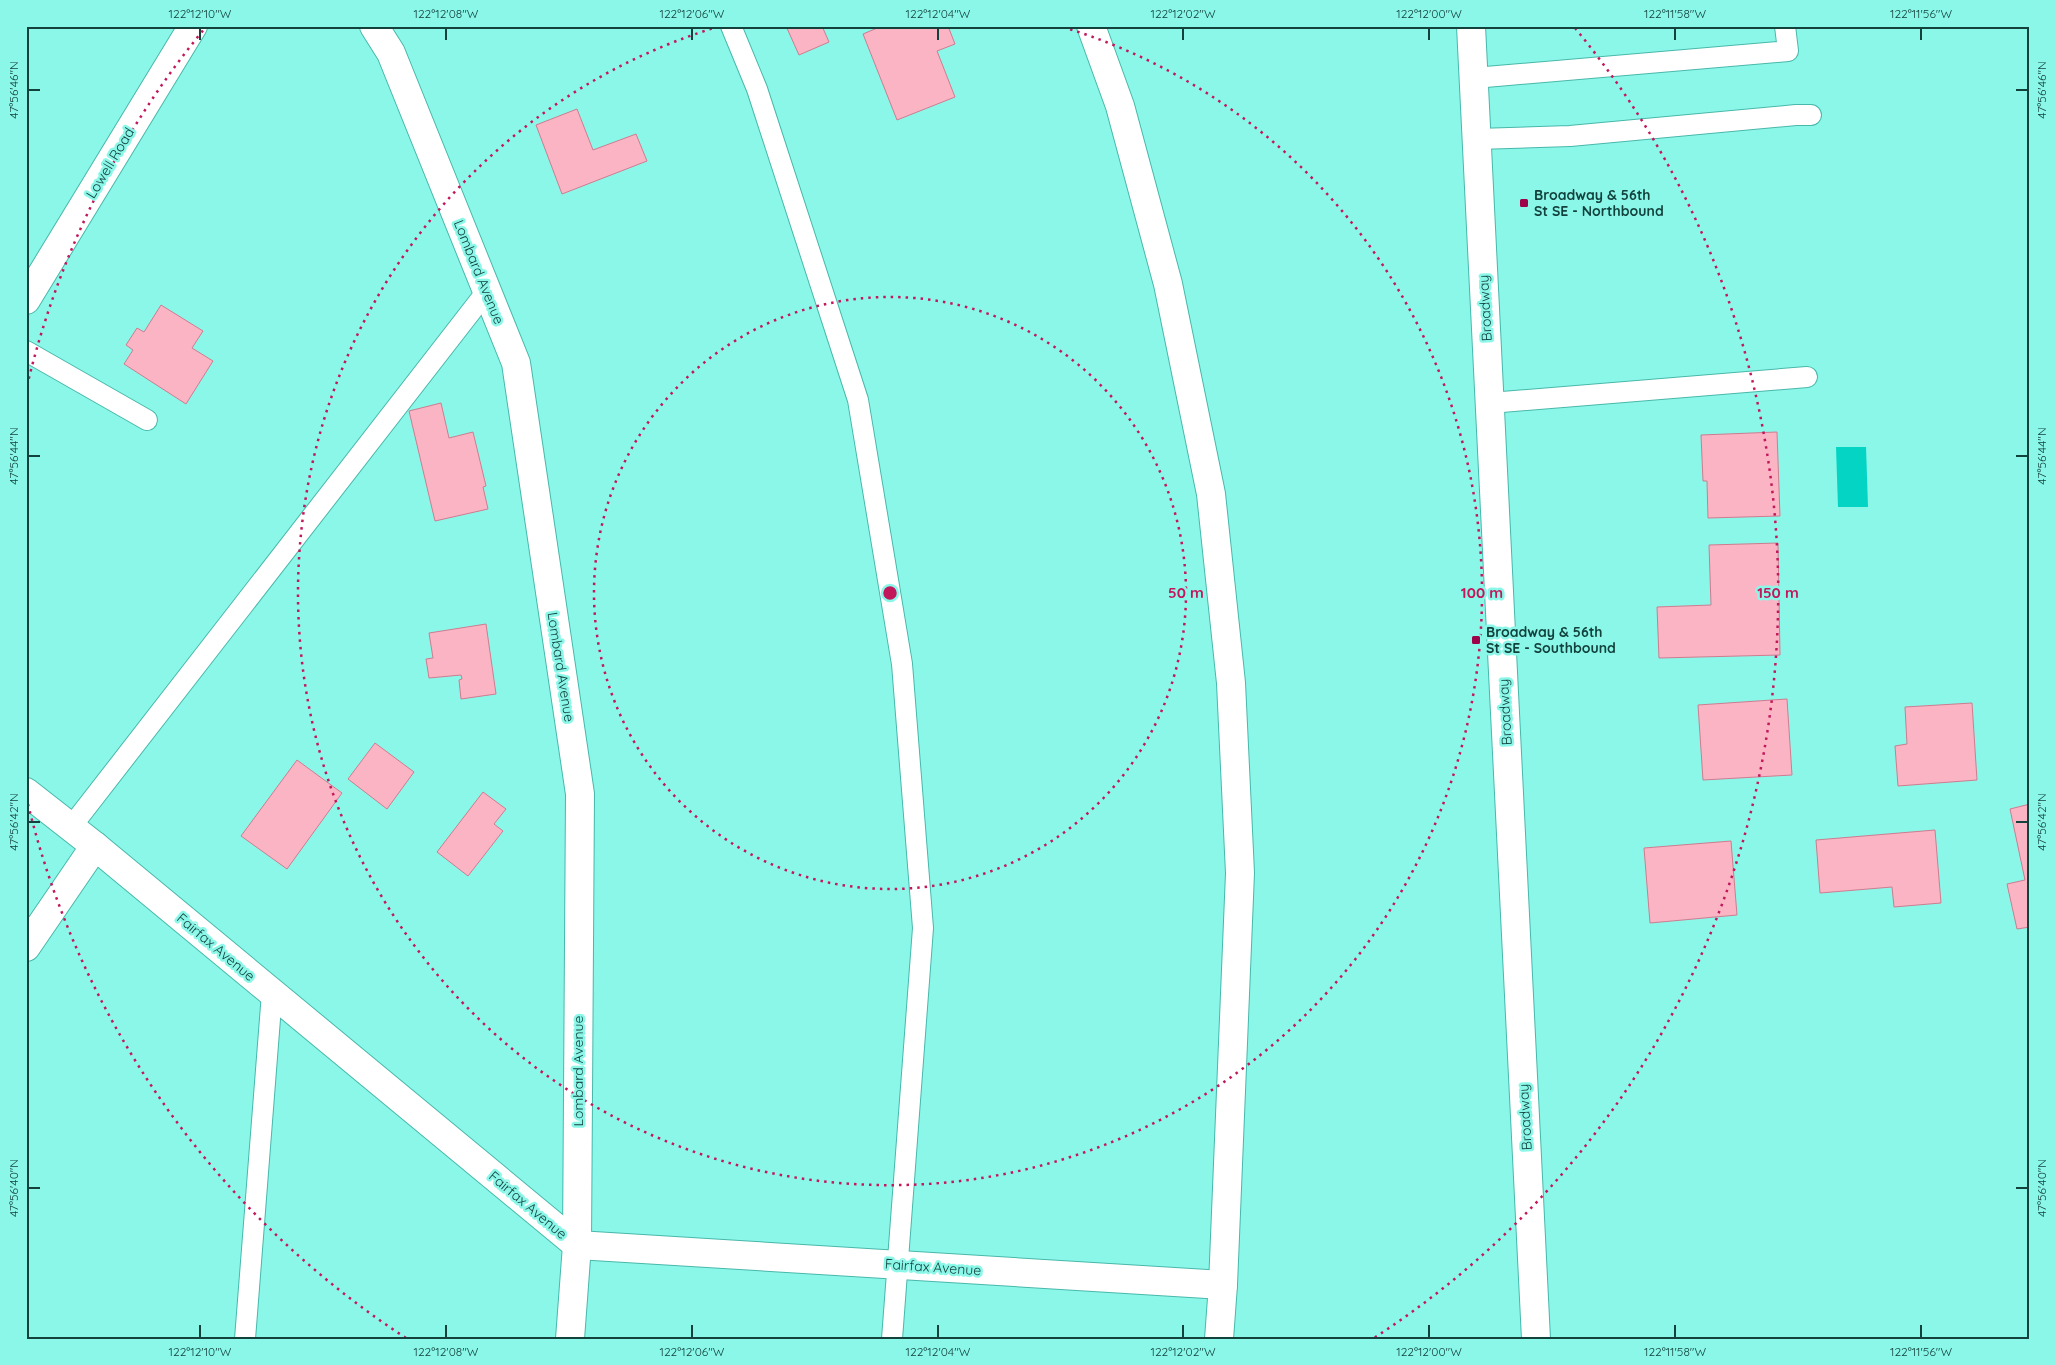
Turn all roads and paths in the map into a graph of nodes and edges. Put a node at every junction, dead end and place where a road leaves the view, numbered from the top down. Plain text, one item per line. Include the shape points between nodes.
1 (193, 26) edge
2 (374, 26) edge
3 (731, 26) edge
4 (1091, 26) edge
5 (1471, 26) edge
6 (1785, 26) edge
7 (1474, 78) junction
8 (1811, 116) dead end
9 (1477, 139) junction
10 (486, 291) junction
11 (26, 300) edge
12 (26, 351) edge
13 (1807, 377) dead end
14 (1490, 403) junction
15 (147, 420) dead end
16 (26, 792) edge
17 (71, 827) junction
18 (95, 846) junction
19 (26, 947) edge
20 (272, 993) junction
21 (577, 1245) junction
22 (898, 1264) junction
23 (1223, 1285) junction
24 (245, 1339) edge
25 (570, 1339) edge
26 (892, 1339) edge
27 (1219, 1339) edge
28 (1536, 1339) edge

1 - 11 street, Lowell Road
2 - 10 street, Lombard Avenue via 390,53
3 - 22 lane via 757,89 858,400 902,664 923,928
4 - 23 street via 1120,106 1168,284 1211,494 1231,683 1240,873
5 - 7 street, Broadway
6 - 7 lane via 1788,51
7 - 9 street, Broadway
8 - 9 lane via 1570,136
9 - 14 street, Broadway
10 - 17 lane
10 - 21 street, Lombard Avenue via 516,363 580,794
12 - 15 lane
13 - 14 lane
14 - 28 street, Broadway
16 - 17 street, Fairfax Avenue
17 - 18 street, Fairfax Avenue
18 - 19 street
18 - 20 street, Fairfax Avenue
20 - 21 street, Fairfax Avenue
20 - 24 lane
21 - 22 street, Fairfax Avenue
21 - 25 street, Lombard Avenue
22 - 23 street, Fairfax Avenue
22 - 26 lane
23 - 27 street

